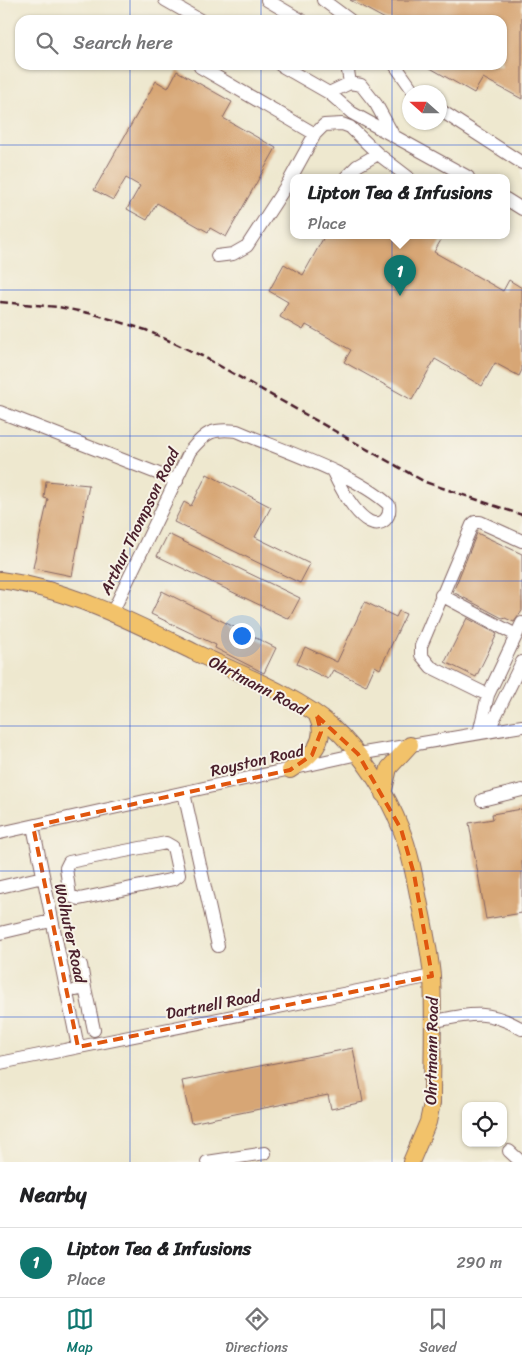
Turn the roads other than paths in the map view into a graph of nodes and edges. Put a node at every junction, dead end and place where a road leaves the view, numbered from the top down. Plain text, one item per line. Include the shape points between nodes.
1 (165, 0) edge
2 (267, 0) edge
3 (323, 0) edge
4 (191, 15) edge
5 (293, 15) edge
6 (343, 15) edge
7 (205, 70) edge
8 (289, 70) edge
9 (348, 70) edge
10 (399, 70) edge
11 (350, 83) junction
12 (409, 85) edge
13 (329, 93) junction
14 (447, 115) edge
15 (392, 133) junction
16 (315, 134) junction
17 (378, 154) junction
18 (522, 163) edge
19 (293, 174) edge
20 (349, 174) edge
21 (404, 174) edge
22 (463, 174) edge
23 (290, 179) edge
24 (510, 201) edge
25 (522, 208) edge
26 (217, 256) dead end
27 (0, 412) edge
28 (333, 472) junction
29 (177, 481) junction
30 (522, 540) edge
31 (0, 580) edge
32 (440, 595) junction
33 (112, 613) junction
34 (519, 629) edge
35 (522, 662) edge
36 (488, 695) junction
37 (316, 716) junction
38 (522, 726) edge
39 (483, 732) junction
40 (410, 745) junction
41 (358, 754) junction
42 (290, 770) junction
43 (522, 790) edge
44 (184, 793) junction
45 (383, 794) junction
46 (482, 800) dead end
47 (33, 826) junction
48 (0, 833) edge
49 (44, 883) junction
50 (67, 883) junction
51 (0, 887) edge
52 (51, 921) junction
53 (0, 933) edge
54 (218, 946) dead end
55 (81, 965) dead end
56 (432, 976) junction
57 (85, 988) junction
58 (66, 990) junction
59 (432, 1022) junction
60 (522, 1029) edge
61 (94, 1030) dead end
62 (78, 1047) junction
63 (0, 1063) edge
64 (509, 1151) dead end
65 (266, 1153) dead end
66 (207, 1162) edge
67 (411, 1162) edge
68 (521, 1162) edge

1 - 4 street
2 - 5 street
3 - 6 street
7 - 16 street
8 - 13 street
9 - 11 street
10 - 12 street
11 - 13 street
11 - 15 street via 357,83 365,89
13 - 15 street via 352,113
14 - 18 street
15 - 22 street
16 - 17 street via 324,125 342,124 357,133
16 - 19 street
17 - 20 street
17 - 21 street
23 - 26 street via 247,246 232,254
24 - 25 street
27 - 29 street
28 - 28 street, Arthur Thompson Road via 358,513 373,522 382,522 386,518 389,506 375,493
28 - 29 street, Arthur Thompson Road via 237,432 222,430 203,435 190,451
29 - 33 street, Arthur Thompson Road
30 - 32 street via 475,522
31 - 33 main road, Ohrtmann Road via 18,582
32 - 34 street
32 - 36 street via 420,646 421,655 431,667
33 - 37 main road, Ohrtmann Road via 278,692
34 - 36 street
35 - 39 street
36 - 39 street
37 - 41 main road, Ohrtmann Road via 332,727
37 - 42 main road via 322,732 319,743 312,754
38 - 39 street, Royston Road
39 - 40 street, Royston Road
40 - 41 street, Royston Road
40 - 45 main road via 389,768
41 - 42 street, Royston Road
41 - 45 main road, Ohrtmann Road
42 - 44 street, Royston Road
43 - 46 street
44 - 47 street, Royston Road
44 - 54 street
45 - 56 main road, Ohrtmann Road via 401,829 414,874
47 - 48 street, Royston Road
47 - 49 street, Wolhuter Road
49 - 50 street
49 - 51 street
49 - 52 street, Wolhuter Road
50 - 50 street via 66,868 72,861 166,843 173,847 179,873 174,879 79,899 70,896
52 - 53 street
52 - 58 street, Wolhuter Road
55 - 57 street
56 - 59 main road, Ohrtmann Road
56 - 62 street, Dartnell Road
57 - 58 street
57 - 61 street
58 - 62 street, Wolhuter Road
59 - 60 street via 481,1013 498,1016
59 - 67 main road, Ohrtmann Road via 432,1103 428,1122
62 - 63 street, Dartnell Road
64 - 68 street
65 - 66 street

